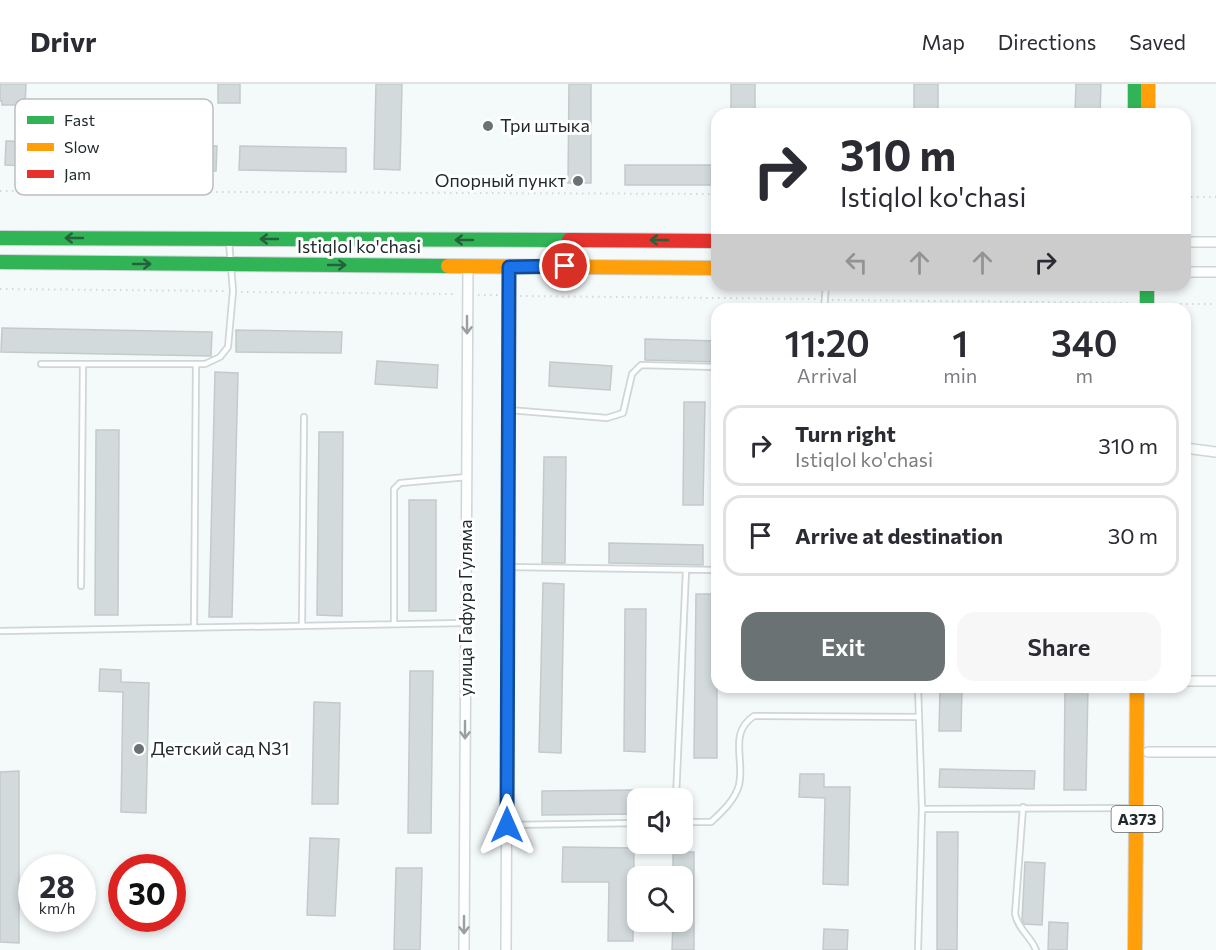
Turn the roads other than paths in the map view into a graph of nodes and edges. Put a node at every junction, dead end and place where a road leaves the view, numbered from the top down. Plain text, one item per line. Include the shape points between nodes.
1 (1135, 84) edge
2 (1148, 84) edge
3 (1135, 108) edge
4 (1148, 108) edge
5 (0, 238) edge
6 (229, 239) junction
7 (585, 240) junction
8 (711, 241) edge
9 (1191, 242) edge
10 (1216, 242) edge
11 (0, 262) edge
12 (231, 264) junction
13 (468, 266) junction
14 (584, 266) junction
15 (509, 267) junction
16 (711, 268) edge
17 (1191, 272) edge
18 (1216, 272) edge
19 (41, 364) dead end
20 (83, 364) junction
21 (196, 364) junction
22 (711, 367) edge
23 (509, 410) junction
24 (304, 417) dead end
25 (1191, 449) edge
26 (1216, 452) edge
27 (467, 477) junction
28 (508, 567) junction
29 (686, 570) junction
30 (711, 570) edge
31 (81, 586) dead end
32 (466, 623) junction
33 (394, 624) junction
34 (302, 626) junction
35 (194, 627) junction
36 (0, 631) edge
37 (1191, 681) edge
38 (1216, 681) edge
39 (918, 693) edge
40 (1137, 693) edge
41 (1148, 693) edge
42 (920, 717) junction
43 (1148, 752) junction
44 (1216, 752) edge
45 (676, 788) edge
46 (1023, 807) junction
47 (1142, 808) junction
48 (922, 809) junction
49 (693, 822) edge
50 (627, 823) edge
51 (507, 825) junction
52 (464, 950) edge
53 (506, 950) edge
54 (918, 950) edge
55 (1036, 950) edge
56 (1135, 950) edge
57 (1146, 950) edge

1 - 3 main road
2 - 4 main road
6 -> 5 main road, Istiqlol ko'chasi
7 -> 6 main road, Istiqlol ko'chasi
6 - 12 lane
8 -> 7 main road, Istiqlol ko'chasi
7 - 14 main road
9 - 10 street
11 -> 12 main road, Istiqlol ko'chasi
12 -> 13 main road, Istiqlol ko'chasi
12 - 21 lane via 228,347 220,357
13 - 15 main road, Istiqlol ko'chasi
13 -> 27 street, улица Гафура Гуляма
14 - 15 main road, Istiqlol ko'chasi
14 - 16 main road, Istiqlol ko'chasi
15 - 23 street
17 - 18 street
19 - 20 lane
20 - 21 lane
20 - 31 lane
21 - 35 lane
22 - 23 lane via 641,365 632,374 623,413 607,418
23 - 28 street
24 - 34 lane
25 - 26 street
27 - 32 street, улица Гафура Гуляма
27 - 33 lane via 400,483 394,489
28 - 29 lane
28 - 51 street
29 - 30 lane
29 - 45 lane
32 - 33 lane
32 -> 52 street, улица Гафура Гуляма
33 - 34 lane
34 - 35 lane
35 - 36 lane
37 - 38 street
39 - 42 lane
40 - 47 main road, A373
41 - 43 main road, A373
42 - 48 lane
42 - 49 lane via 754,716 746,721 739,736 739,785 727,807 711,822
43 - 44 street
43 - 47 main road, A373
46 - 47 lane
46 - 48 lane
46 - 55 lane via 1015,914 1018,927 1032,940
47 - 56 main road, A373
47 - 57 main road, A373
48 - 54 lane
50 - 51 lane
51 - 53 street

